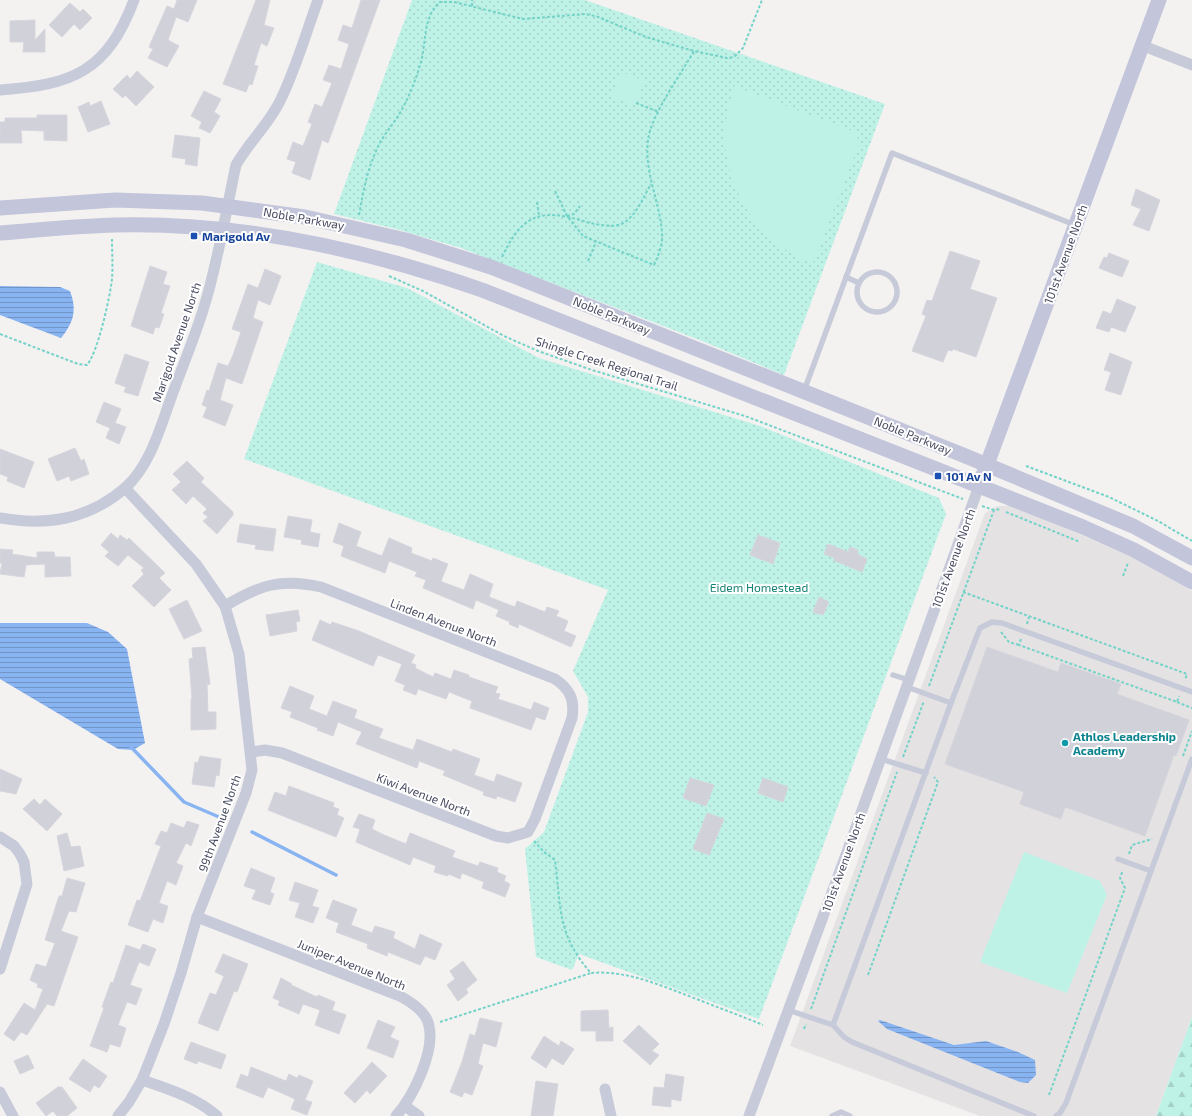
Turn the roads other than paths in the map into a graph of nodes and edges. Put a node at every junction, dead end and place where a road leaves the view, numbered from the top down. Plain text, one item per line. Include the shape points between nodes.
1 (134, 0) edge
2 (318, 0) edge
3 (1159, 0) edge
4 (1142, 45) junction
5 (1192, 65) edge
6 (0, 90) edge
7 (227, 206) junction
8 (0, 208) edge
9 (1076, 225) junction
10 (222, 230) junction
11 (0, 233) edge
12 (846, 277) junction
13 (859, 283) junction
14 (804, 391) junction
15 (986, 465) junction
16 (978, 486) junction
17 (125, 488) junction
18 (0, 518) edge
19 (1192, 558) edge
20 (1192, 582) edge
21 (225, 606) junction
22 (893, 675) dead end
23 (908, 684) junction
24 (1192, 692) edge
25 (951, 702) junction
26 (251, 752) junction
27 (881, 759) junction
28 (1192, 759) edge
29 (926, 773) junction
30 (528, 832) joint
31 (0, 837) edge
32 (1118, 859) dead end
33 (1151, 871) junction
34 (197, 917) junction
35 (0, 969) edge
36 (788, 1010) junction
37 (833, 1025) junction
38 (142, 1080) junction
39 (605, 1089) dead end
40 (0, 1092) edge
41 (405, 1106) junction
42 (12, 1116) edge
43 (118, 1116) edge
44 (216, 1116) edge
45 (396, 1116) edge
46 (419, 1116) edge
47 (611, 1116) edge
48 (749, 1116) edge
49 (832, 1116) edge
50 (850, 1116) edge
51 (1034, 1116) edge
52 (1056, 1116) edge

1 - 6 street via 116,40 98,60 77,75 32,88
2 - 7 street, Marigold Avenue North via 282,99 236,165
3 - 4 main road, 101st Avenue North
4 - 5 street
4 - 9 main road, 101st Avenue North
7 - 8 main road, Noble Parkway via 115,200
7 - 10 street, Marigold Avenue North
7 - 14 main road, Noble Parkway via 332,222 444,251 491,267
9 - 12 lane via 892,153
9 - 15 main road, 101st Avenue North
10 - 11 main road, Noble Parkway via 116,225
10 - 16 main road, Noble Parkway via 305,241 386,259 446,277
10 - 17 street, Marigold Avenue North via 204,307 163,419 143,466
12 - 13 lane
12 - 14 lane
13 - 13 lane via 867,274 884,272 894,280 897,298 889,309 870,311 857,296
14 - 15 main road, Noble Parkway
15 - 16 main road, 101st Avenue North
15 - 19 main road, Noble Parkway via 1133,526
16 - 20 main road, Noble Parkway via 1113,540
16 - 23 street, 101st Avenue North
17 - 18 street via 84,513 60,520 35,523
17 - 21 street, 99th Avenue North via 196,564
21 - 26 street, 99th Avenue North via 238,654
21 - 30 street, Linden Avenue North via 274,584 289,582 321,587 555,679 565,686 571,694 574,706 572,718
22 - 23 lane
23 - 25 lane
23 - 27 street, 101st Avenue North
24 - 25 lane via 1002,623 992,622 985,624 977,634
25 - 29 lane
26 - 30 street, Kiwi Avenue North via 265,750 282,753 496,836 508,838
26 - 34 street, 99th Avenue North via 250,782
27 - 29 lane
27 - 36 street, 101st Avenue North
28 - 33 lane
29 - 37 lane
31 - 35 street via 14,846 20,854 24,862 27,884
32 - 33 lane
33 - 52 lane via 1066,1102
34 - 38 street, 99th Avenue North via 173,998
34 - 41 street, Juniper Avenue North via 413,1003 429,1025 430,1041 427,1055
36 - 37 lane
36 - 48 street, 101st Avenue North
37 - 51 lane via 852,1042
38 - 43 street, 99th Avenue North
38 - 44 street via 186,1096 205,1106
39 - 47 street
40 - 42 street
41 - 45 street
41 - 46 street
49 - 50 lane via 841,1112

